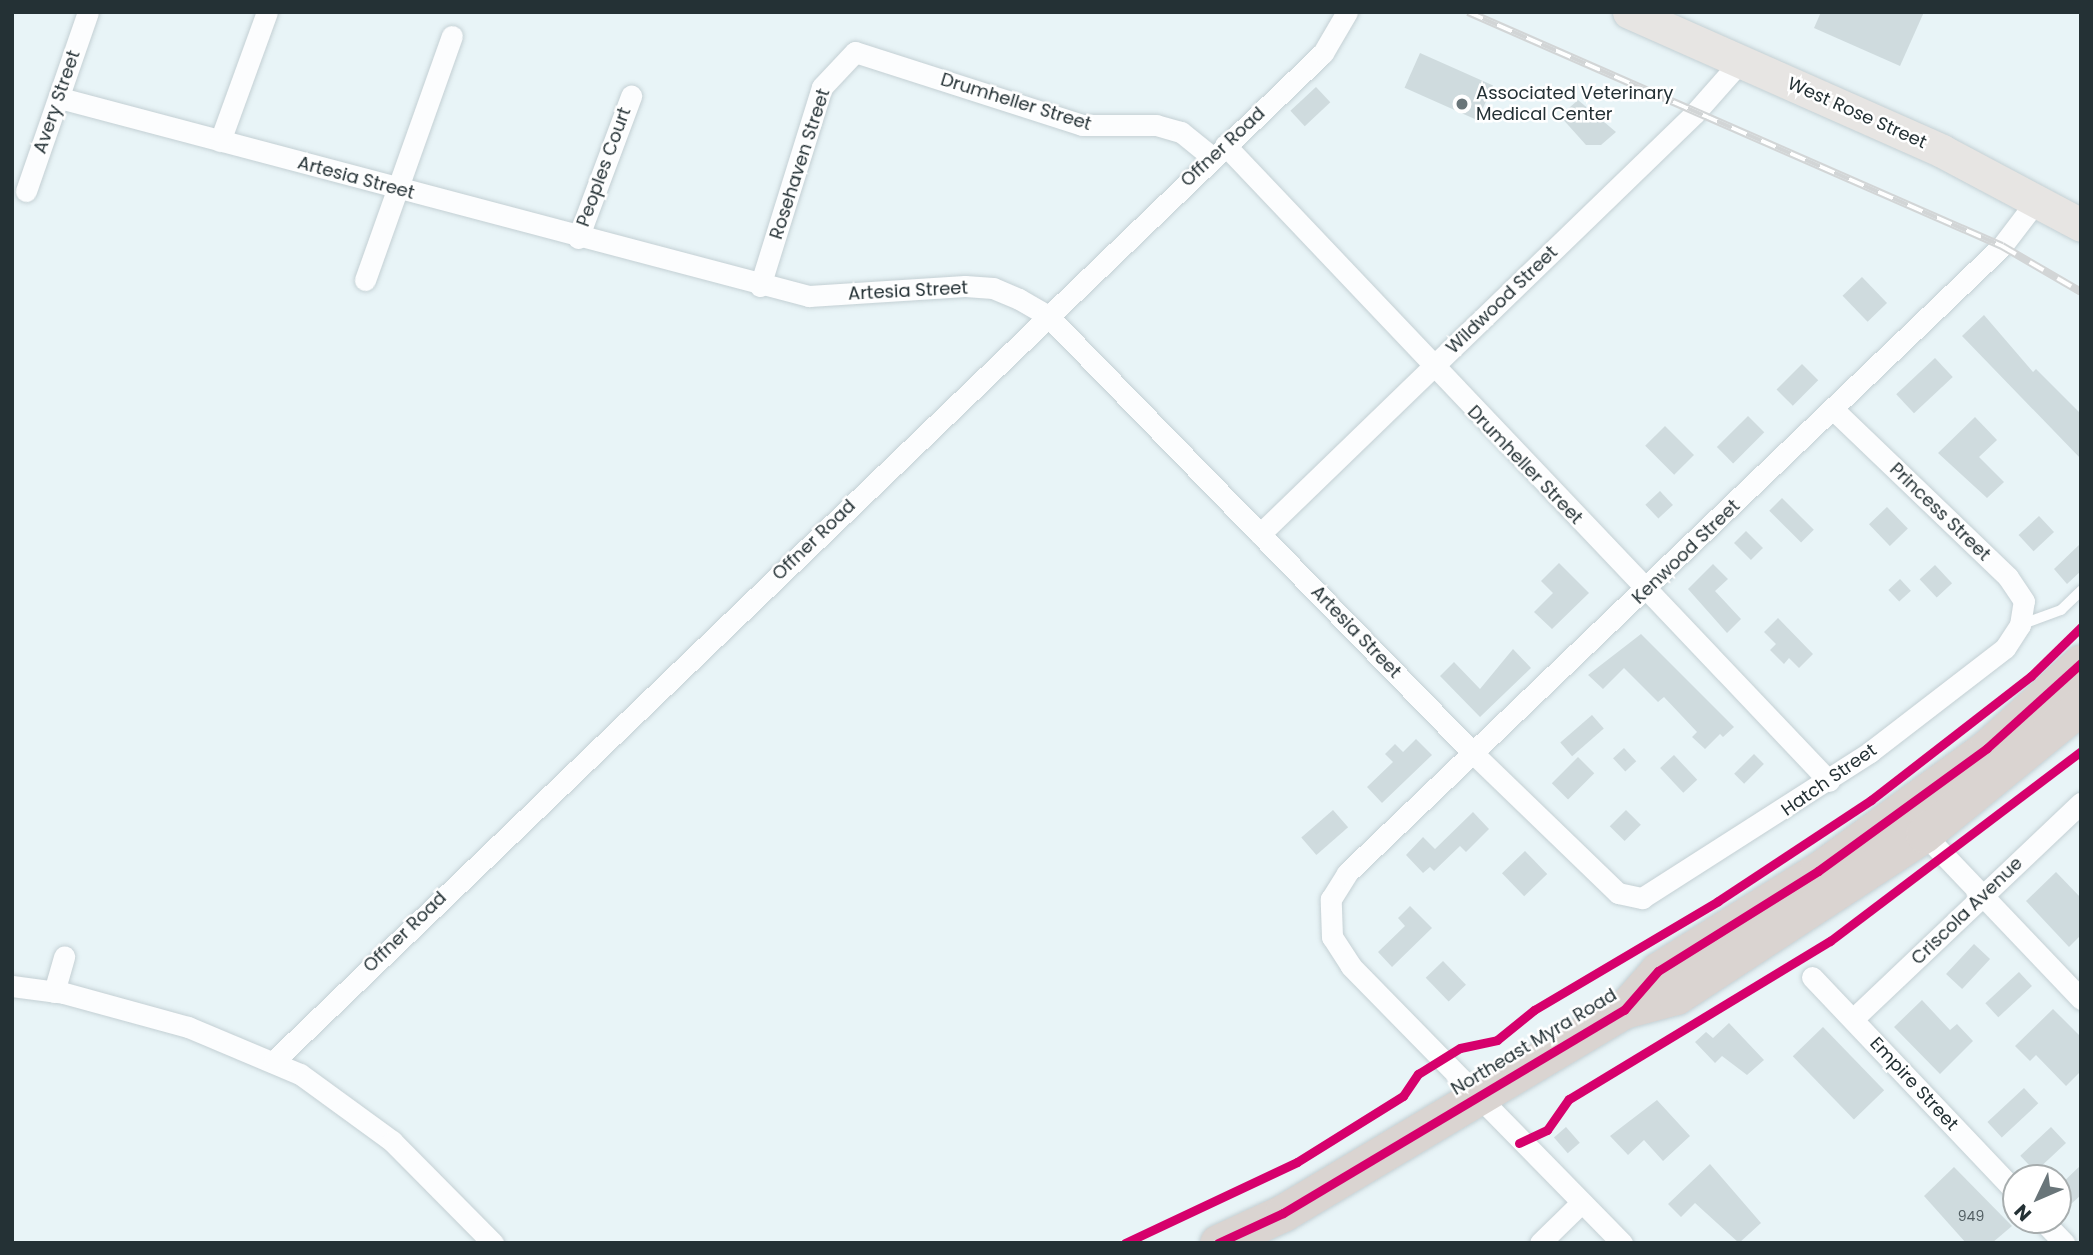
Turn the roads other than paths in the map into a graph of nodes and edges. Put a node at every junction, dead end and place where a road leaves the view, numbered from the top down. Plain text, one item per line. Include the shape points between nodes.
1 (88, 12) edge
2 (267, 12) edge
3 (1347, 12) edge
4 (1629, 12) edge
5 (452, 36) dead end
6 (855, 52) joint
7 (1740, 62) junction
8 (631, 96) dead end
9 (60, 98) junction
10 (220, 141) junction
11 (1219, 151) junction
12 (398, 189) junction
13 (26, 191) dead end
14 (2036, 200) junction
15 (2081, 225) edge
16 (578, 238) junction
17 (365, 280) dead end
18 (760, 286) junction
19 (1047, 316) junction
20 (1432, 368) junction
21 (1834, 410) junction
22 (1260, 534) junction
23 (1646, 591) junction
24 (2081, 591) edge
25 (2020, 625) junction
26 (2081, 663) edge
27 (2081, 706) edge
28 (1475, 755) junction
29 (1829, 781) junction
30 (2081, 803) edge
31 (1924, 835) junction
32 (1618, 893) joint
33 (1983, 897) junction
34 (64, 956) dead end
35 (1812, 977) dead end
36 (12, 986) edge
37 (54, 992) junction
38 (2081, 999) edge
39 (1624, 1010) junction
40 (1853, 1019) junction
41 (274, 1062) junction
42 (1475, 1097) junction
43 (2002, 1177) edge
44 (1579, 1205) junction
45 (493, 1243) edge
46 (1219, 1243) edge
47 (1540, 1243) edge
48 (1622, 1243) edge

1 - 9 street, Avery Street
2 - 10 street
3 - 11 street, Offner Road via 1323,53
4 - 7 main road, West Rose Street
5 - 12 street
6 - 11 street, Drumheller Street via 1082,125 1156,125
6 - 18 street, Rosehaven Street via 822,87
7 - 14 main road, West Rose Street via 1942,151
7 - 20 street, Wildwood Street via 1694,114
8 - 16 street, Peoples Court
9 - 10 street, Artesia Street
9 - 13 street, Avery Street
10 - 12 street, Artesia Street
11 - 19 street, Offner Road
11 - 20 street, Drumheller Street
12 - 16 street, Artesia Street
12 - 17 street
14 - 15 main road, West Rose Street
14 - 21 street, Kenwood Street via 2021,226
16 - 18 street, Artesia Street
18 - 19 street, Artesia Street via 809,296 993,288
19 - 22 street, Artesia Street
19 - 41 street, Offner Road
20 - 22 street, Wildwood Street
20 - 23 street, Drumheller Street
21 - 23 street, Kenwood Street
21 - 25 street, Princess Street via 2008,577 2024,601
22 - 28 street, Artesia Street
23 - 28 street, Kenwood Street
23 - 29 street, Drumheller Street
24 - 25 lane via 2061,610
25 - 29 street, Hatch Street via 2005,648
26 - 39 highway, Northeast Myra Road via 1977,756 1818,871 1658,971
27 - 31 highway, Northeast Myra Road
28 - 32 street, Artesia Street
28 - 42 street, Kenwood Street via 1348,873 1331,899 1332,937 1351,966
29 - 32 street, Hatch Street via 1642,898
30 - 33 street, Criscola Avenue
31 - 33 street
31 - 39 highway, Northeast Myra Road via 1675,996
33 - 38 street
33 - 40 street, Criscola Avenue
34 - 37 street
35 - 40 street, Empire Street
36 - 37 street
37 - 41 street via 188,1027
39 - 42 highway, Northeast Myra Road
40 - 43 street, Empire Street
41 - 45 street via 392,1141
42 - 44 street
42 - 46 highway, Northeast Myra Road via 1283,1213
44 - 47 street
44 - 48 street

